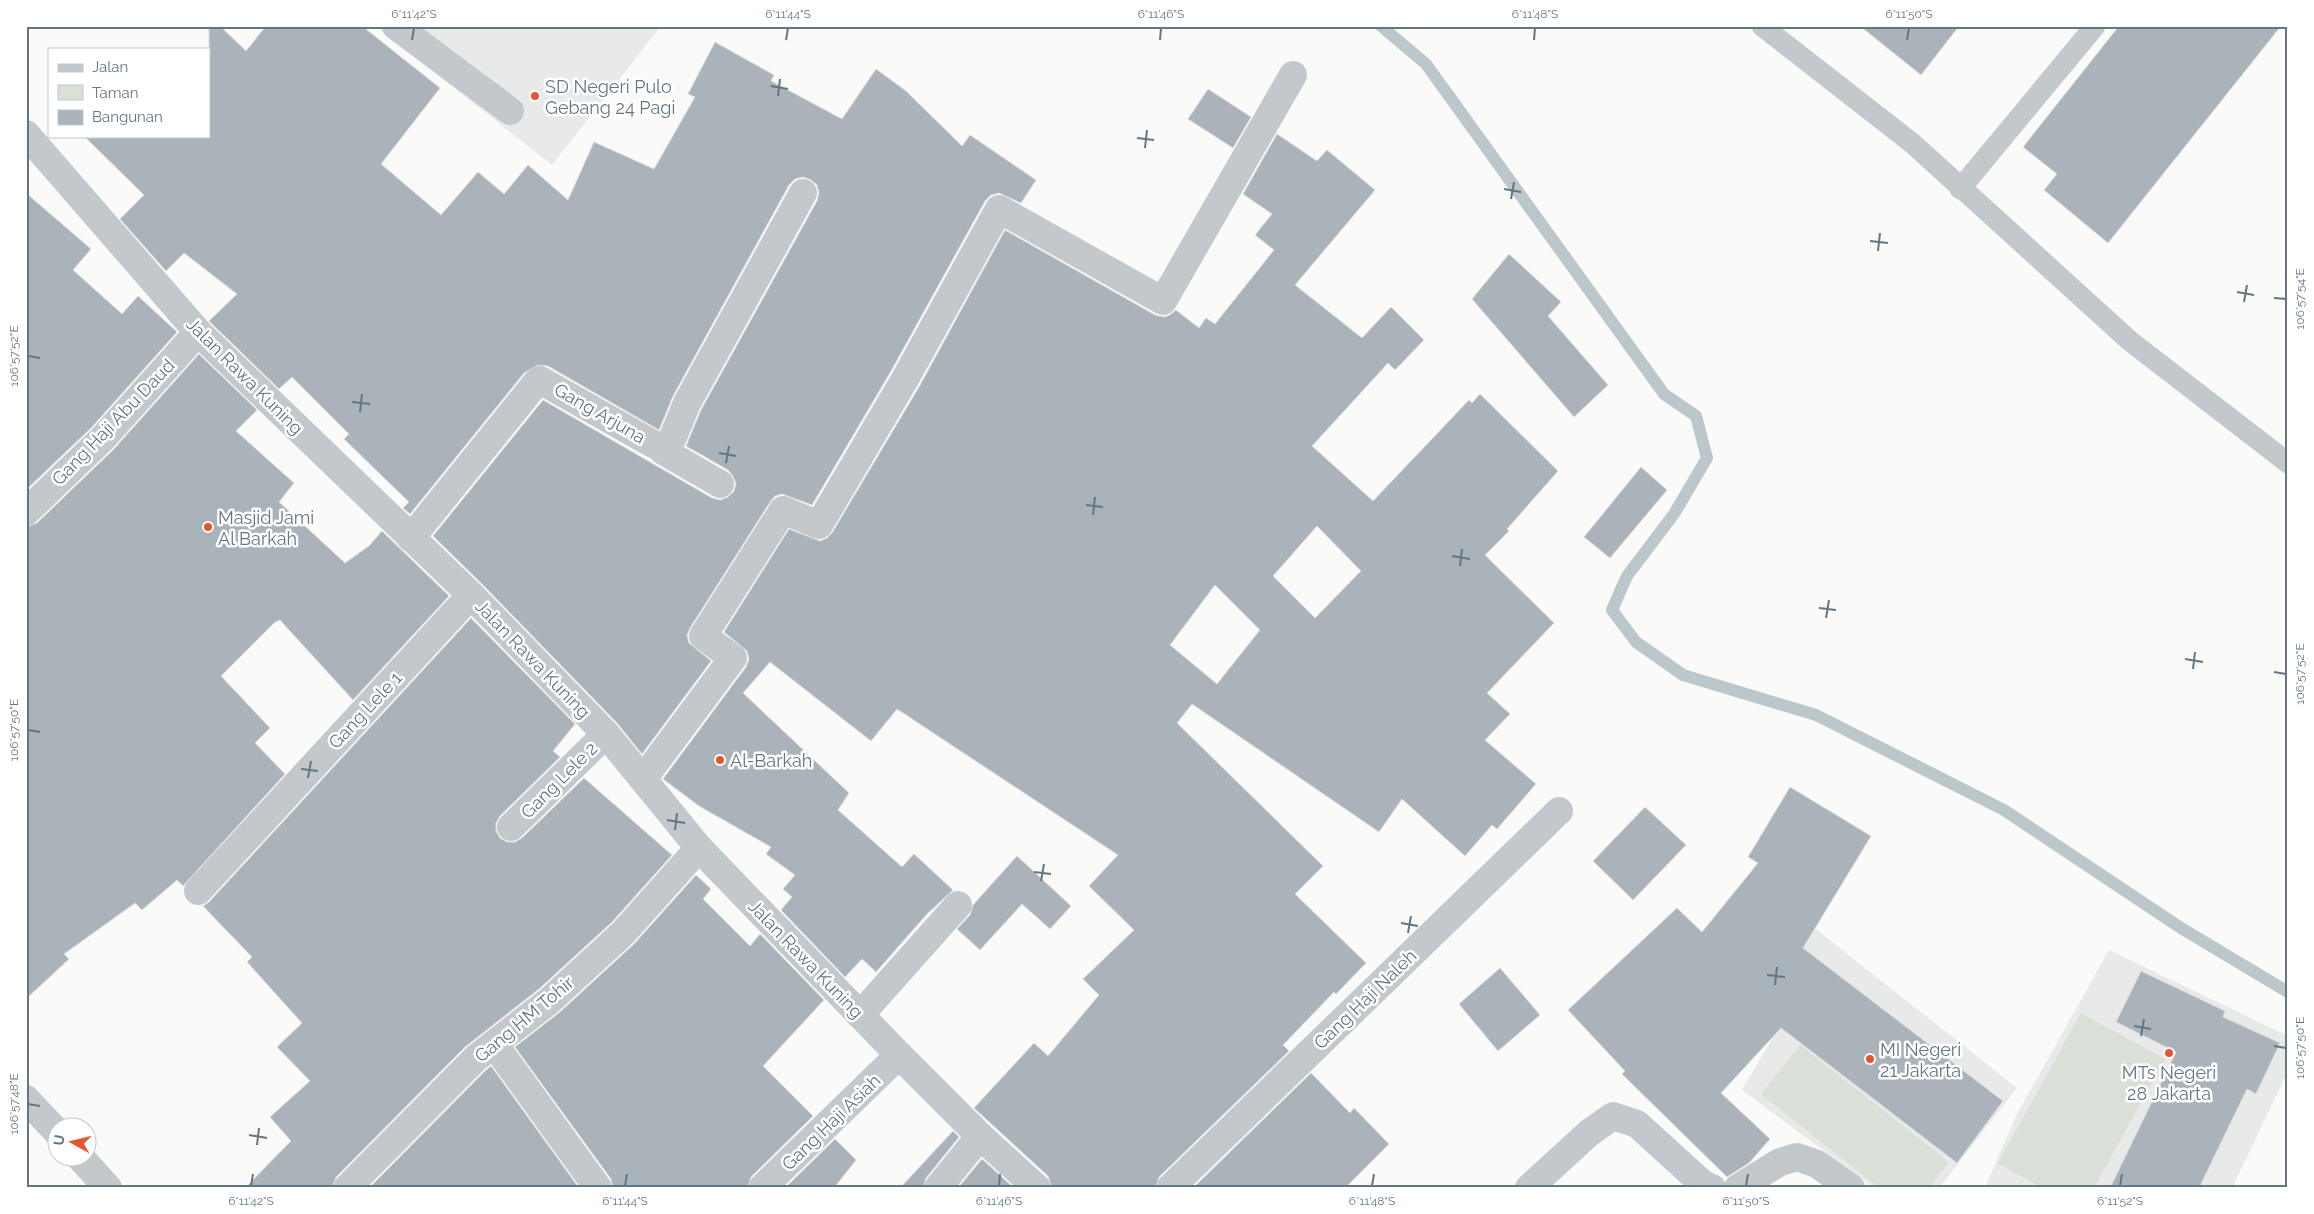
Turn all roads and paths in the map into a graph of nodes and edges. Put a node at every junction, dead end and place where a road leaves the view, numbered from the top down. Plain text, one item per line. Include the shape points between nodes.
1 (396, 26) edge
2 (1762, 26) edge
3 (2095, 26) edge
4 (1293, 75) dead end
5 (510, 111) dead end
6 (26, 134) edge
7 (1960, 189) junction
8 (803, 193) dead end
9 (198, 332) junction
10 (665, 446) junction
11 (2288, 463) edge
12 (720, 484) dead end
13 (26, 512) edge
14 (411, 538) junction
15 (471, 595) junction
16 (606, 734) junction
17 (643, 779) junction
18 (1559, 811) dead end
19 (511, 827) dead end
20 (699, 848) junction
21 (198, 891) dead end
22 (958, 905) dead end
23 (860, 1016) junction
24 (494, 1044) junction
25 (899, 1055) junction
26 (26, 1099) edge
27 (48, 1122) edge
28 (980, 1136) junction
29 (88, 1166) edge
30 (108, 1188) edge
31 (347, 1188) edge
32 (598, 1188) edge
33 (762, 1188) edge
34 (938, 1188) edge
35 (1037, 1188) edge
36 (1170, 1188) edge
37 (1529, 1188) edge
38 (1712, 1188) edge
39 (1738, 1188) edge
40 (1851, 1188) edge

1 - 5 street
2 - 7 lane via 1912,143
3 - 7 lane
4 - 17 street via 1163,301 999,209 819,526 783,510 703,636 733,658
6 - 9 street, Jalan Rawa Kuning
7 - 11 lane via 2130,341
8 - 10 street, Gang Arjuna via 687,403 673,437
9 - 13 street, Gang Haji Abu Daud via 103,438
9 - 14 street, Jalan Rawa Kuning
10 - 12 street via 663,451 671,457
10 - 14 street, Gang Arjuna via 648,442 540,380
14 - 15 street, Jalan Rawa Kuning
15 - 16 street, Jalan Rawa Kuning
15 - 21 street, Gang Lele 1
16 - 17 street, Jalan Rawa Kuning
16 - 19 street, Gang Lele 2
17 - 20 street, Jalan Rawa Kuning
18 - 36 street, Gang Haji Naleh
20 - 23 street, Jalan Rawa Kuning
20 - 24 street, Gang HM Tohir via 623,933 549,1001
22 - 23 street
23 - 25 street, Jalan Rawa Kuning
24 - 31 street, Gang HM Tohir via 476,1058
24 - 32 street
25 - 28 street, Jalan Rawa Kuning
25 - 33 street, Gang Haji Asiah
26 - 27 street
28 - 34 street
28 - 35 street, Jalan Rawa Kuning
29 - 30 street
37 - 38 street via 1589,1133 1613,1116 1637,1124 1703,1184
39 - 40 street via 1780,1162 1797,1157 1817,1164

